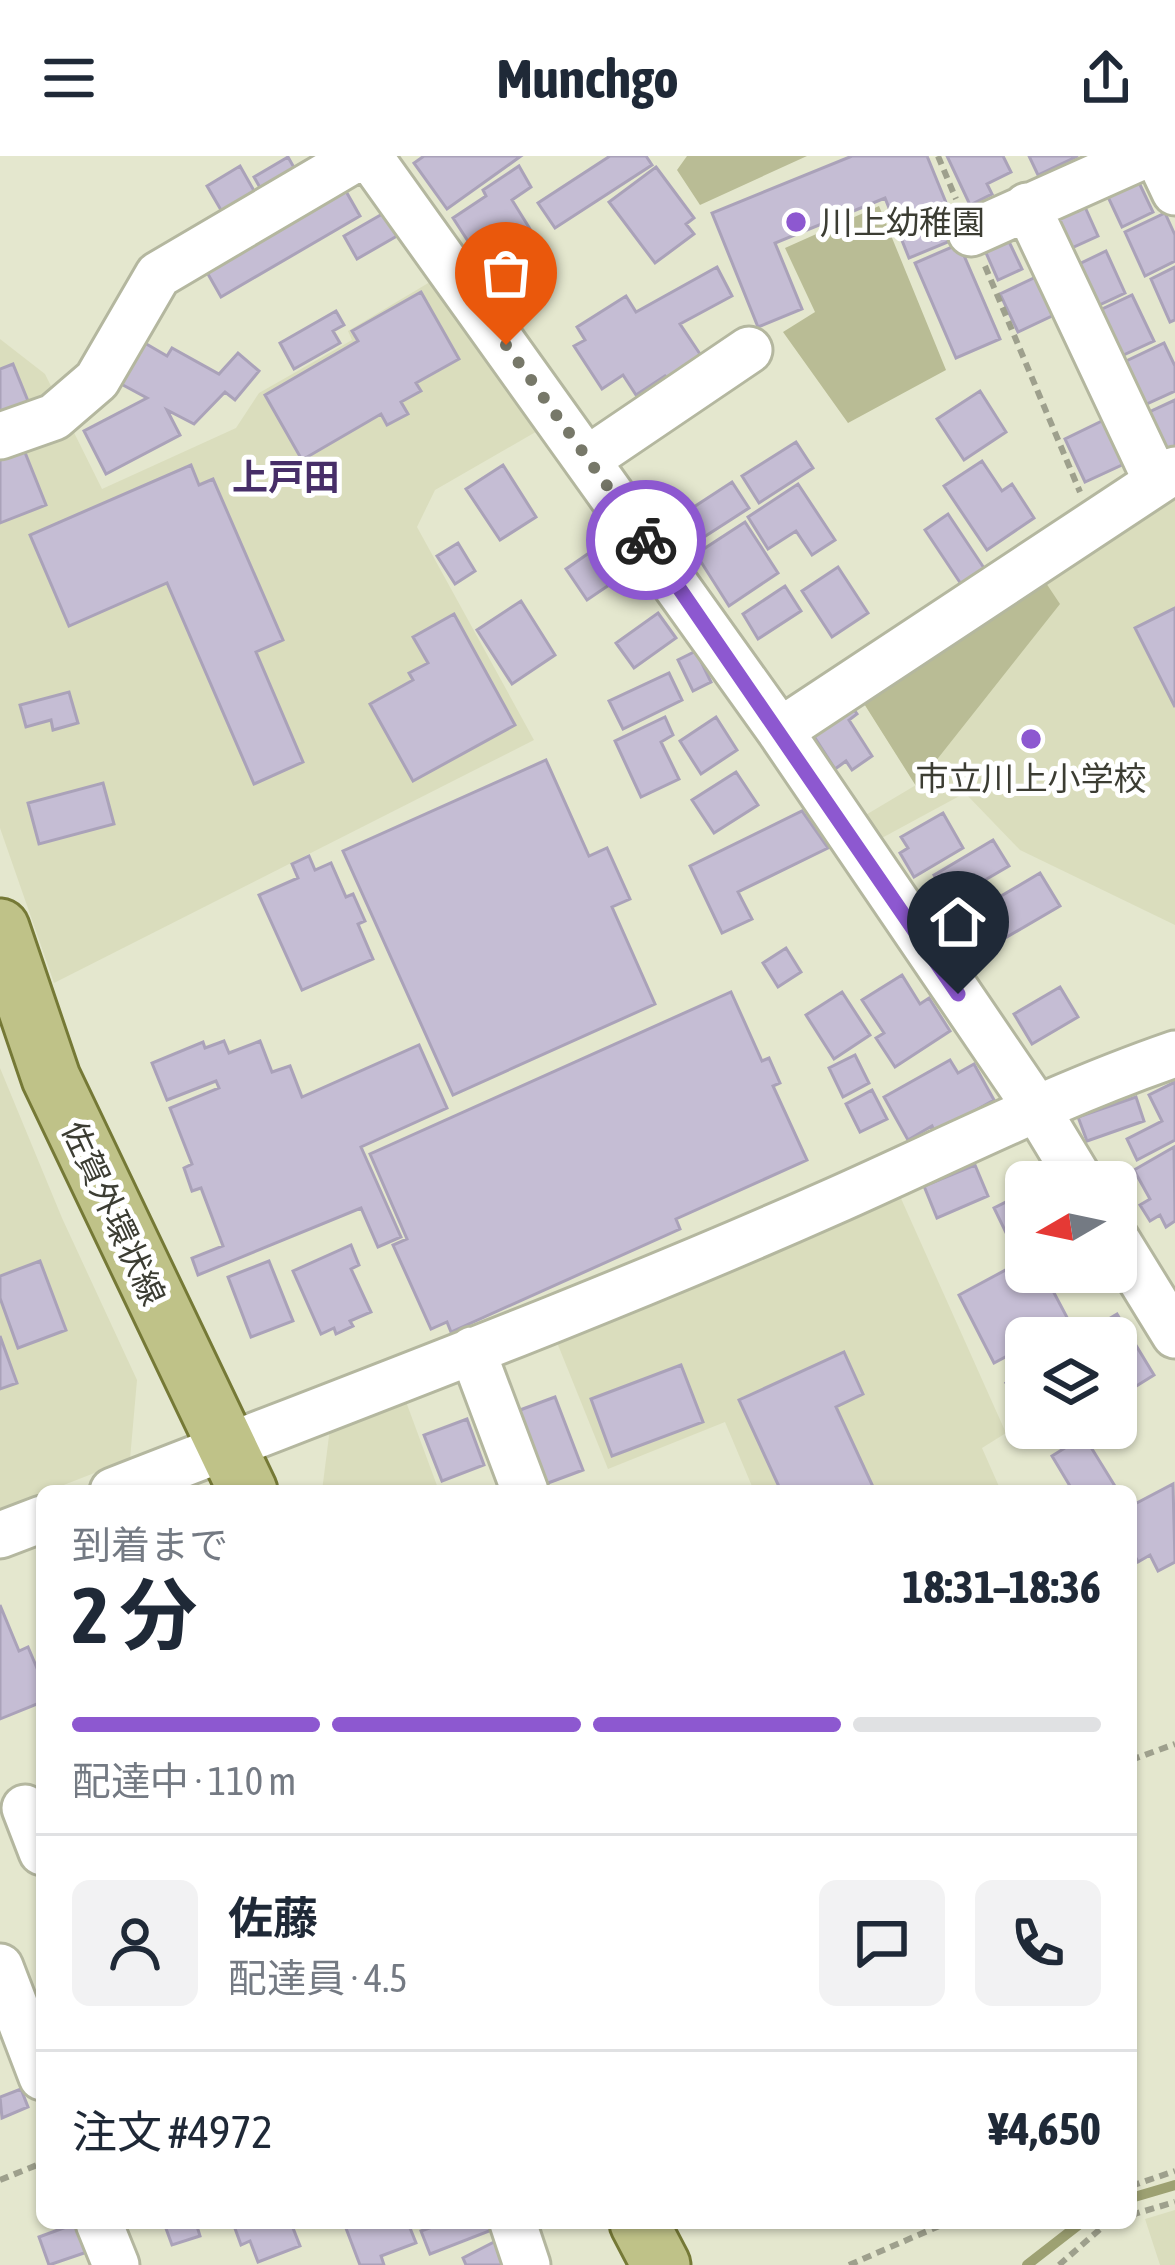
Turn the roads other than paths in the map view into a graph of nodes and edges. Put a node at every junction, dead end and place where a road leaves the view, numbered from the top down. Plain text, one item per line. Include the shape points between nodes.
1 (364, 156) edge
2 (1143, 156) edge
3 (1158, 156) edge
4 (1175, 192) edge
5 (1027, 206) junction
6 (971, 233) road end
7 (749, 350) dead end
8 (0, 436) edge
9 (588, 459) junction
10 (1166, 475) edge
11 (780, 731) junction
12 (0, 928) edge
13 (1175, 1054) edge
14 (1035, 1106) junction
15 (1068, 1161) edge
16 (1137, 1273) edge
17 (1175, 1335) edge
18 (472, 1350) junction
19 (236, 1469) edge
20 (147, 1485) edge
21 (523, 1485) edge
22 (36, 1521) edge
23 (0, 1535) edge
24 (0, 1967) edge
25 (36, 2061) edge
26 (101, 2229) edge
27 (516, 2229) edge
28 (642, 2229) edge
29 (116, 2265) edge
30 (527, 2265) edge
31 (661, 2265) edge

1 - 8 street via 158,275 97,380 54,417
1 - 9 street
2 - 5 street
3 - 4 street
5 - 6 street
5 - 10 street
7 - 9 street
9 - 11 street
10 - 11 street
11 - 14 street
12 - 19 main road, 佐賀外環状線 via 50,1078
13 - 14 street
14 - 15 street
14 - 18 street via 832,1202
16 - 17 street
18 - 19 street
18 - 21 street
19 - 20 street
22 - 23 street
24 - 25 street
26 - 29 street
27 - 30 street
28 - 31 main road

